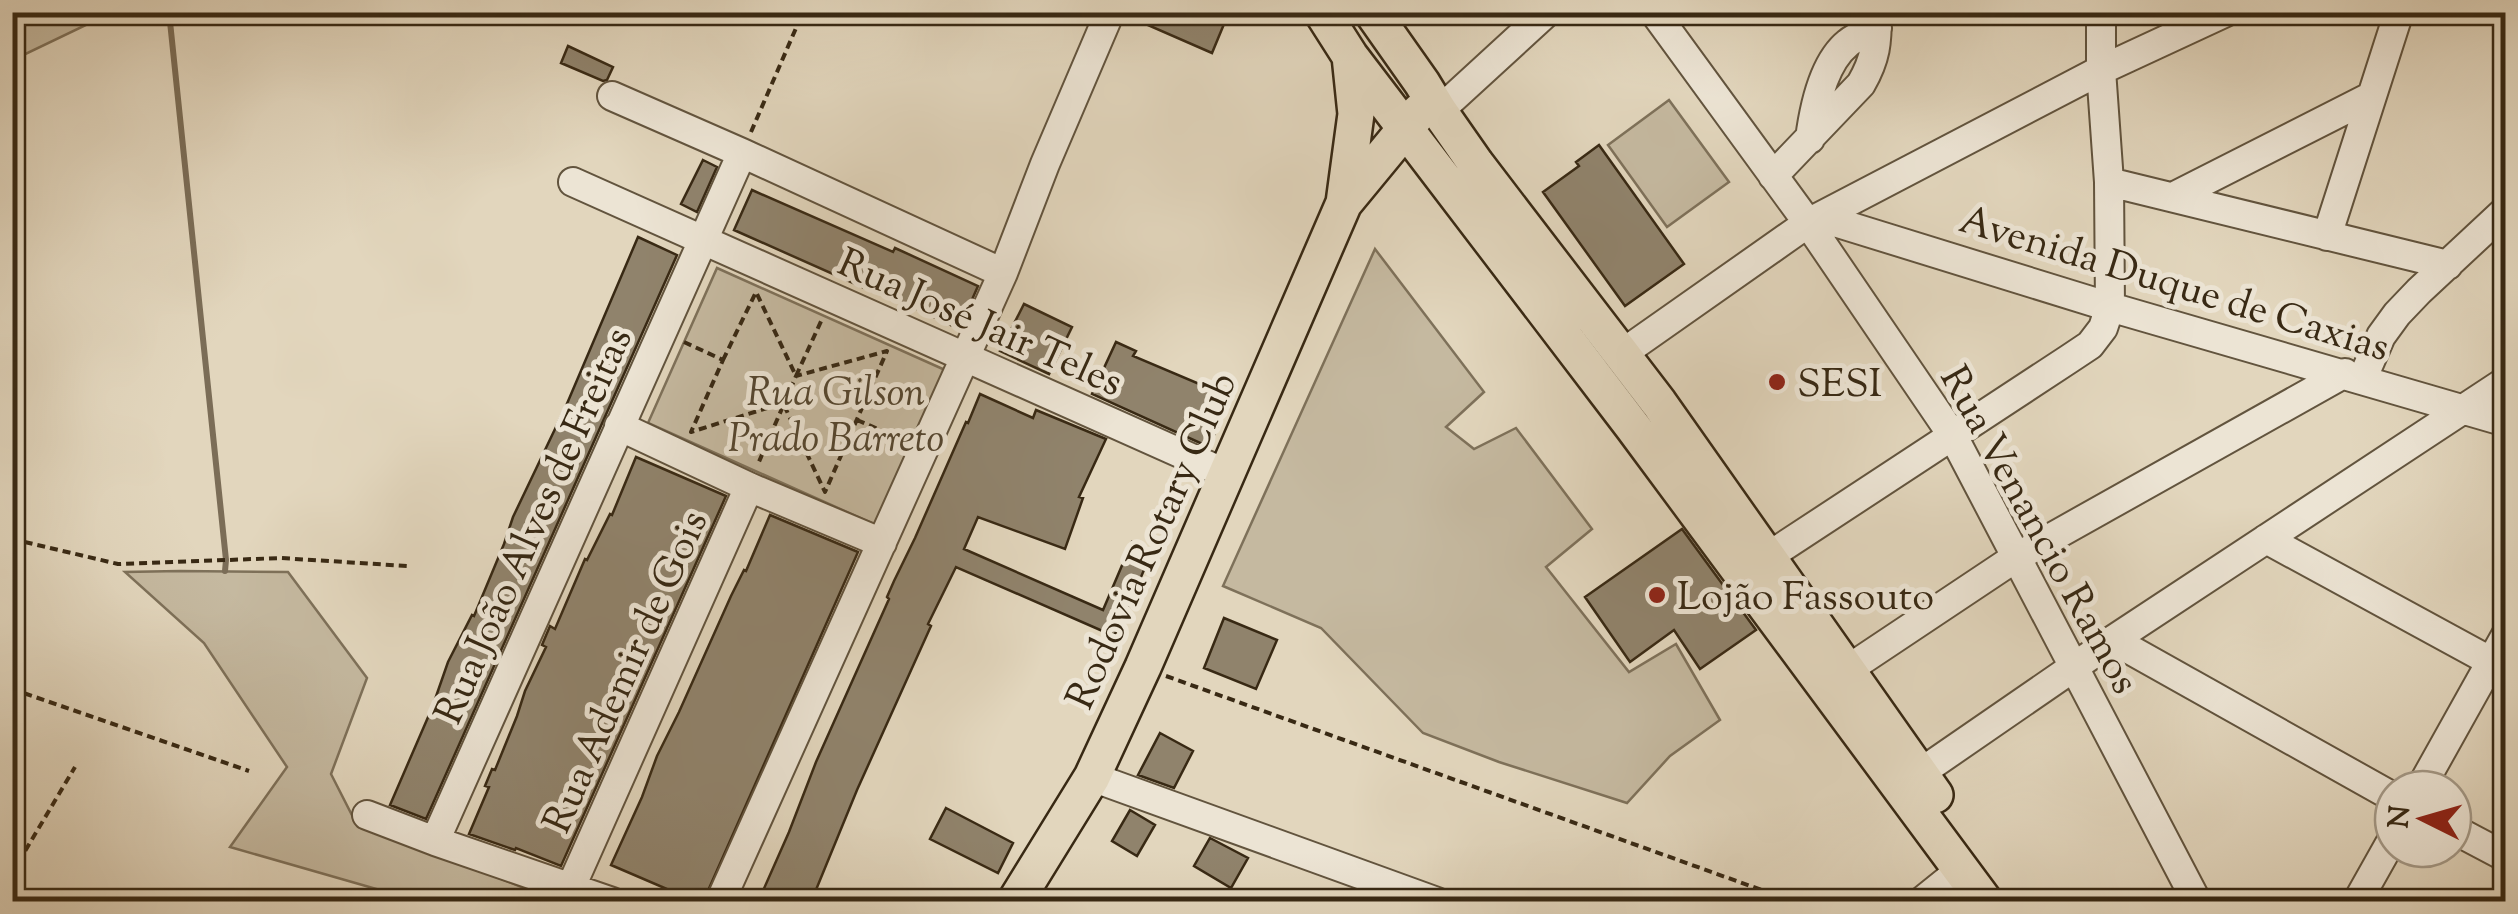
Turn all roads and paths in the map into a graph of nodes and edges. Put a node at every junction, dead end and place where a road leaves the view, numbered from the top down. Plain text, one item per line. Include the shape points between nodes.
1 (803, 12) edge
2 (1110, 12) edge
3 (1322, 12) edge
4 (1372, 12) edge
5 (1547, 12) edge
6 (1654, 12) edge
7 (2101, 12) edge
8 (2226, 12) edge
9 (2399, 12) edge
10 (1877, 20) edge
11 (1350, 56) junction
12 (2101, 70) junction
13 (612, 96) dead end
14 (2372, 96) junction
15 (1435, 105) junction
16 (1405, 128) junction
17 (742, 153) junction
18 (1773, 176) junction
19 (572, 182) dead end
20 (2110, 182) junction
21 (2173, 198) junction
22 (1344, 203) junction
23 (2506, 210) edge
24 (1815, 220) junction
25 (2327, 236) junction
26 (703, 241) junction
27 (2448, 266) junction
28 (1002, 274) junction
29 (2110, 307) junction
30 (824, 314) dead end
31 (662, 332) junction
32 (1623, 353) junction
33 (965, 357) junction
34 (723, 360) junction
35 (796, 376) junction
36 (2354, 377) junction
37 (2506, 381) edge
38 (783, 402) junction
39 (1659, 403) junction
40 (2464, 410) junction
41 (857, 420) junction
42 (2506, 422) edge
43 (619, 426) junction
44 (1633, 428) junction
45 (1952, 436) junction
46 (924, 450) junction
47 (1227, 474) junction
48 (749, 487) junction
49 (12, 539) edge
50 (2266, 540) junction
51 (882, 544) junction
52 (1766, 558) junction
53 (2015, 558) junction
54 (407, 566) dead end
55 (2506, 635) edge
56 (2113, 640) junction
57 (2490, 661) junction
58 (1143, 667) junction
59 (2073, 668) junction
60 (1847, 670) junction
61 (12, 689) edge
62 (75, 768) dead end
63 (2431, 769) edge
64 (250, 771) dead end
65 (1920, 773) junction
66 (1092, 777) junction
67 (2373, 786) edge
68 (367, 815) dead end
69 (2473, 840) edge
70 (435, 842) junction
71 (2506, 857) edge
72 (1962, 868) junction
73 (2376, 869) edge
74 (12, 872) edge
75 (571, 887) junction
76 (1025, 899) edge
77 (612, 902) edge
78 (720, 902) edge
79 (1437, 902) edge
80 (1795, 902) edge
81 (1921, 902) edge
82 (1985, 902) edge
83 (2012, 902) edge
84 (2197, 902) edge
85 (2357, 902) edge

1 - 17 path
2 - 28 street
3 - 11 main road
4 - 15 main road
5 - 15 street
6 - 18 street, Rua Venancio Ramos
7 - 12 street
8 - 12 street
9 - 14 street
10 - 18 street via 1844,45 1814,109 1810,138
11 - 16 main road
11 - 22 main road via 1356,114
12 - 20 street
12 - 24 street
13 - 17 street
14 - 21 street
14 - 25 street
15 - 16 main road
15 - 32 main road
16 - 22 main road
16 - 44 main road
17 - 26 street, Rua João Alves de Freitas
17 - 28 street
18 - 24 street, Rua Venancio Ramos
19 - 26 street, Rua José Jair Teles
20 - 21 street
20 - 29 street
21 - 25 street
22 - 47 main road, Rodovia Rotary Club
23 - 27 street
24 - 29 street, Avenida Duque de Caxias
24 - 32 street
24 - 45 street, Rua Venancio Ramos
25 - 27 street
26 - 31 street, Rua João Alves de Freitas
26 - 33 street, Rua José Jair Teles
27 - 36 street via 2397,314
28 - 33 street
29 - 36 street, Avenida Duque de Caxias
29 - 45 street via 2090,344
30 - 35 path
31 - 34 path
31 - 43 street, Rua João Alves de Freitas
32 - 39 main road
33 - 46 street
33 - 47 street, Rua José Jair Teles
34 - 35 path via 756,292
34 - 38 path via 691,432
35 - 38 path
35 - 41 path via 887,352
36 - 40 street, Avenida Duque de Caxias
36 - 53 street
37 - 40 street
38 - 41 path via 825,492
38 - 48 path
39 - 44 main road
39 - 52 main road
40 - 42 street, Avenida Duque de Caxias
40 - 50 street
41 - 46 path
43 - 48 street
43 - 70 street, Rua João Alves de Freitas
44 - 72 main road
45 - 52 street
45 - 53 street, Rua Venancio Ramos
46 - 51 street
47 - 58 main road, Rodovia Rotary Club
48 - 51 street
48 - 75 street, Rua Ademir de Gois
49 - 54 path via 118,564 282,558
50 - 56 street
50 - 57 street
51 - 78 street
52 - 60 main road
53 - 59 street, Rua Venancio Ramos
53 - 60 street
55 - 57 street
56 - 59 street
56 - 67 street
57 - 63 street
58 - 66 main road, Rodovia Rotary Club
58 - 80 path
59 - 65 street
59 - 84 street, Rua Venancio Ramos
60 - 65 main road
61 - 64 path
62 - 74 path
65 - 83 main road
66 - 76 main road, Rodovia Rotary Club
66 - 79 street
68 - 70 street
69 - 71 street
70 - 75 street
72 - 81 street
72 - 82 main road
73 - 85 street
75 - 77 street

